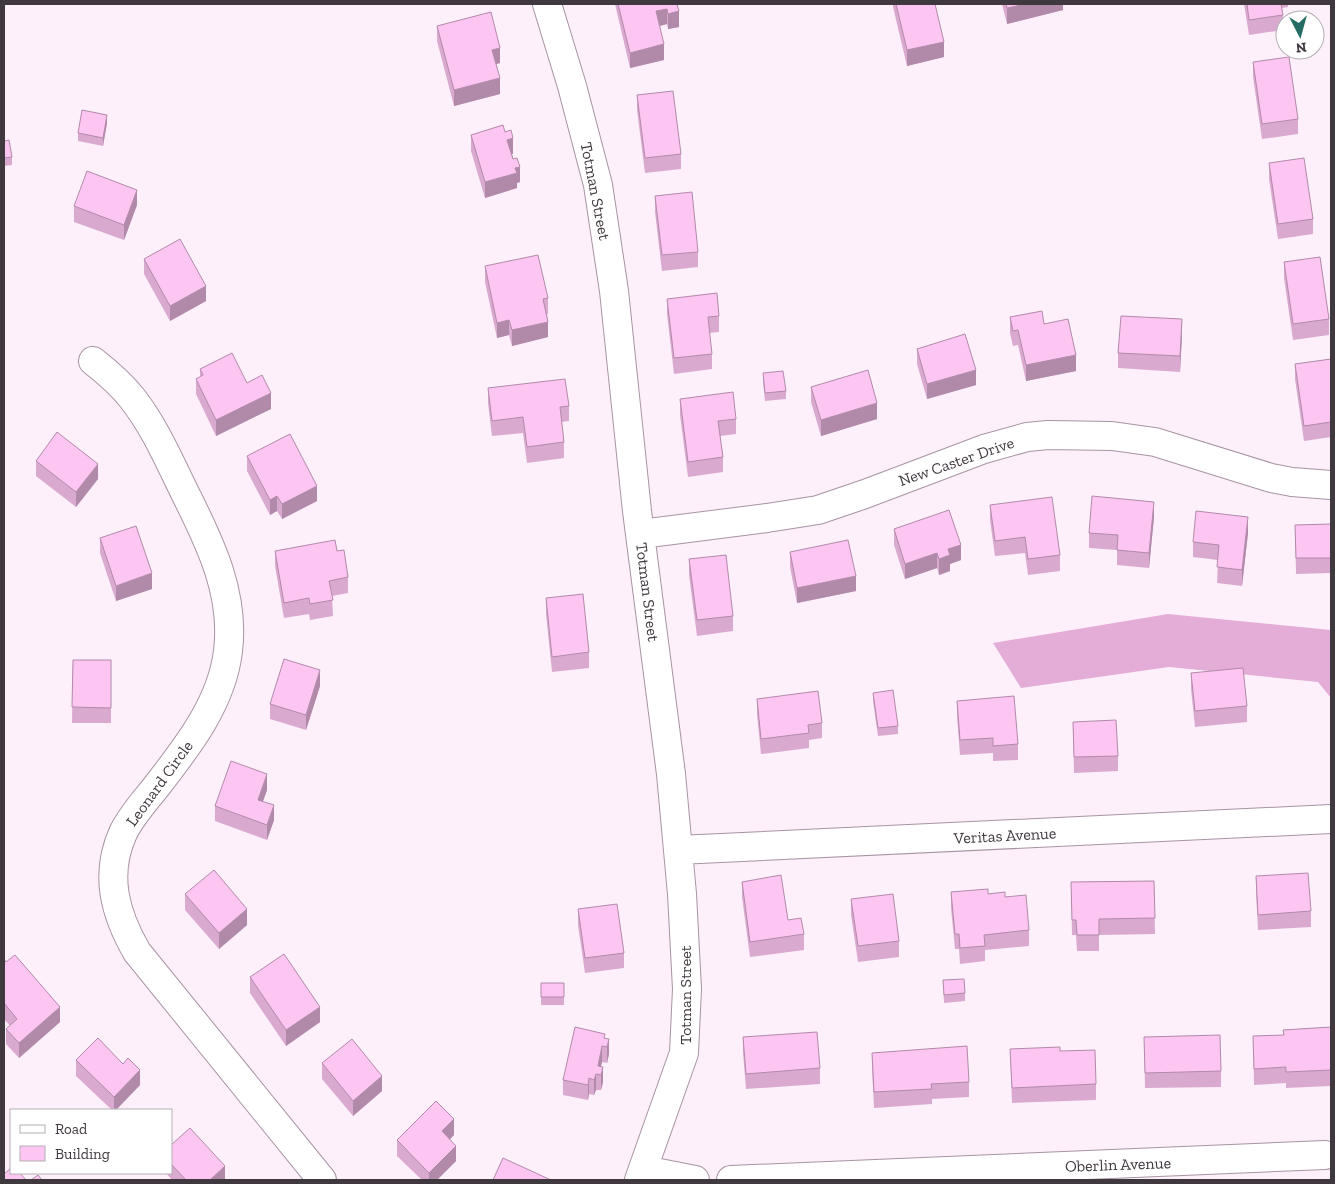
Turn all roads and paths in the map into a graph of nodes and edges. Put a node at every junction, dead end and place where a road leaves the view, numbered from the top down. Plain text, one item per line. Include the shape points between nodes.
1 (547, 4) edge
2 (93, 361) dead end
3 (1331, 484) edge
4 (641, 534) junction
5 (1331, 819) edge
6 (678, 850) junction
7 (1325, 1155) dead end
8 (1213, 1170) edge
9 (641, 1175) edge
10 (322, 1180) edge
11 (695, 1180) edge
12 (731, 1180) edge

1 - 4 street, Totman Street via 598,185 614,291
2 - 10 street, Leonard Circle via 131,396 152,427 210,543 220,569 229,624 228,651 214,700 187,746 135,814 118,849 113,885 120,920 137,952
3 - 4 street, New Caster Drive via 1271,478 1155,442 1098,435 1048,435 984,448 818,510
4 - 6 street, Totman Street
5 - 6 street, Veritas Avenue
6 - 9 street, Totman Street via 687,989 684,1053
7 - 8 street, Oberlin Avenue
8 - 12 street, Oberlin Avenue
9 - 11 street

